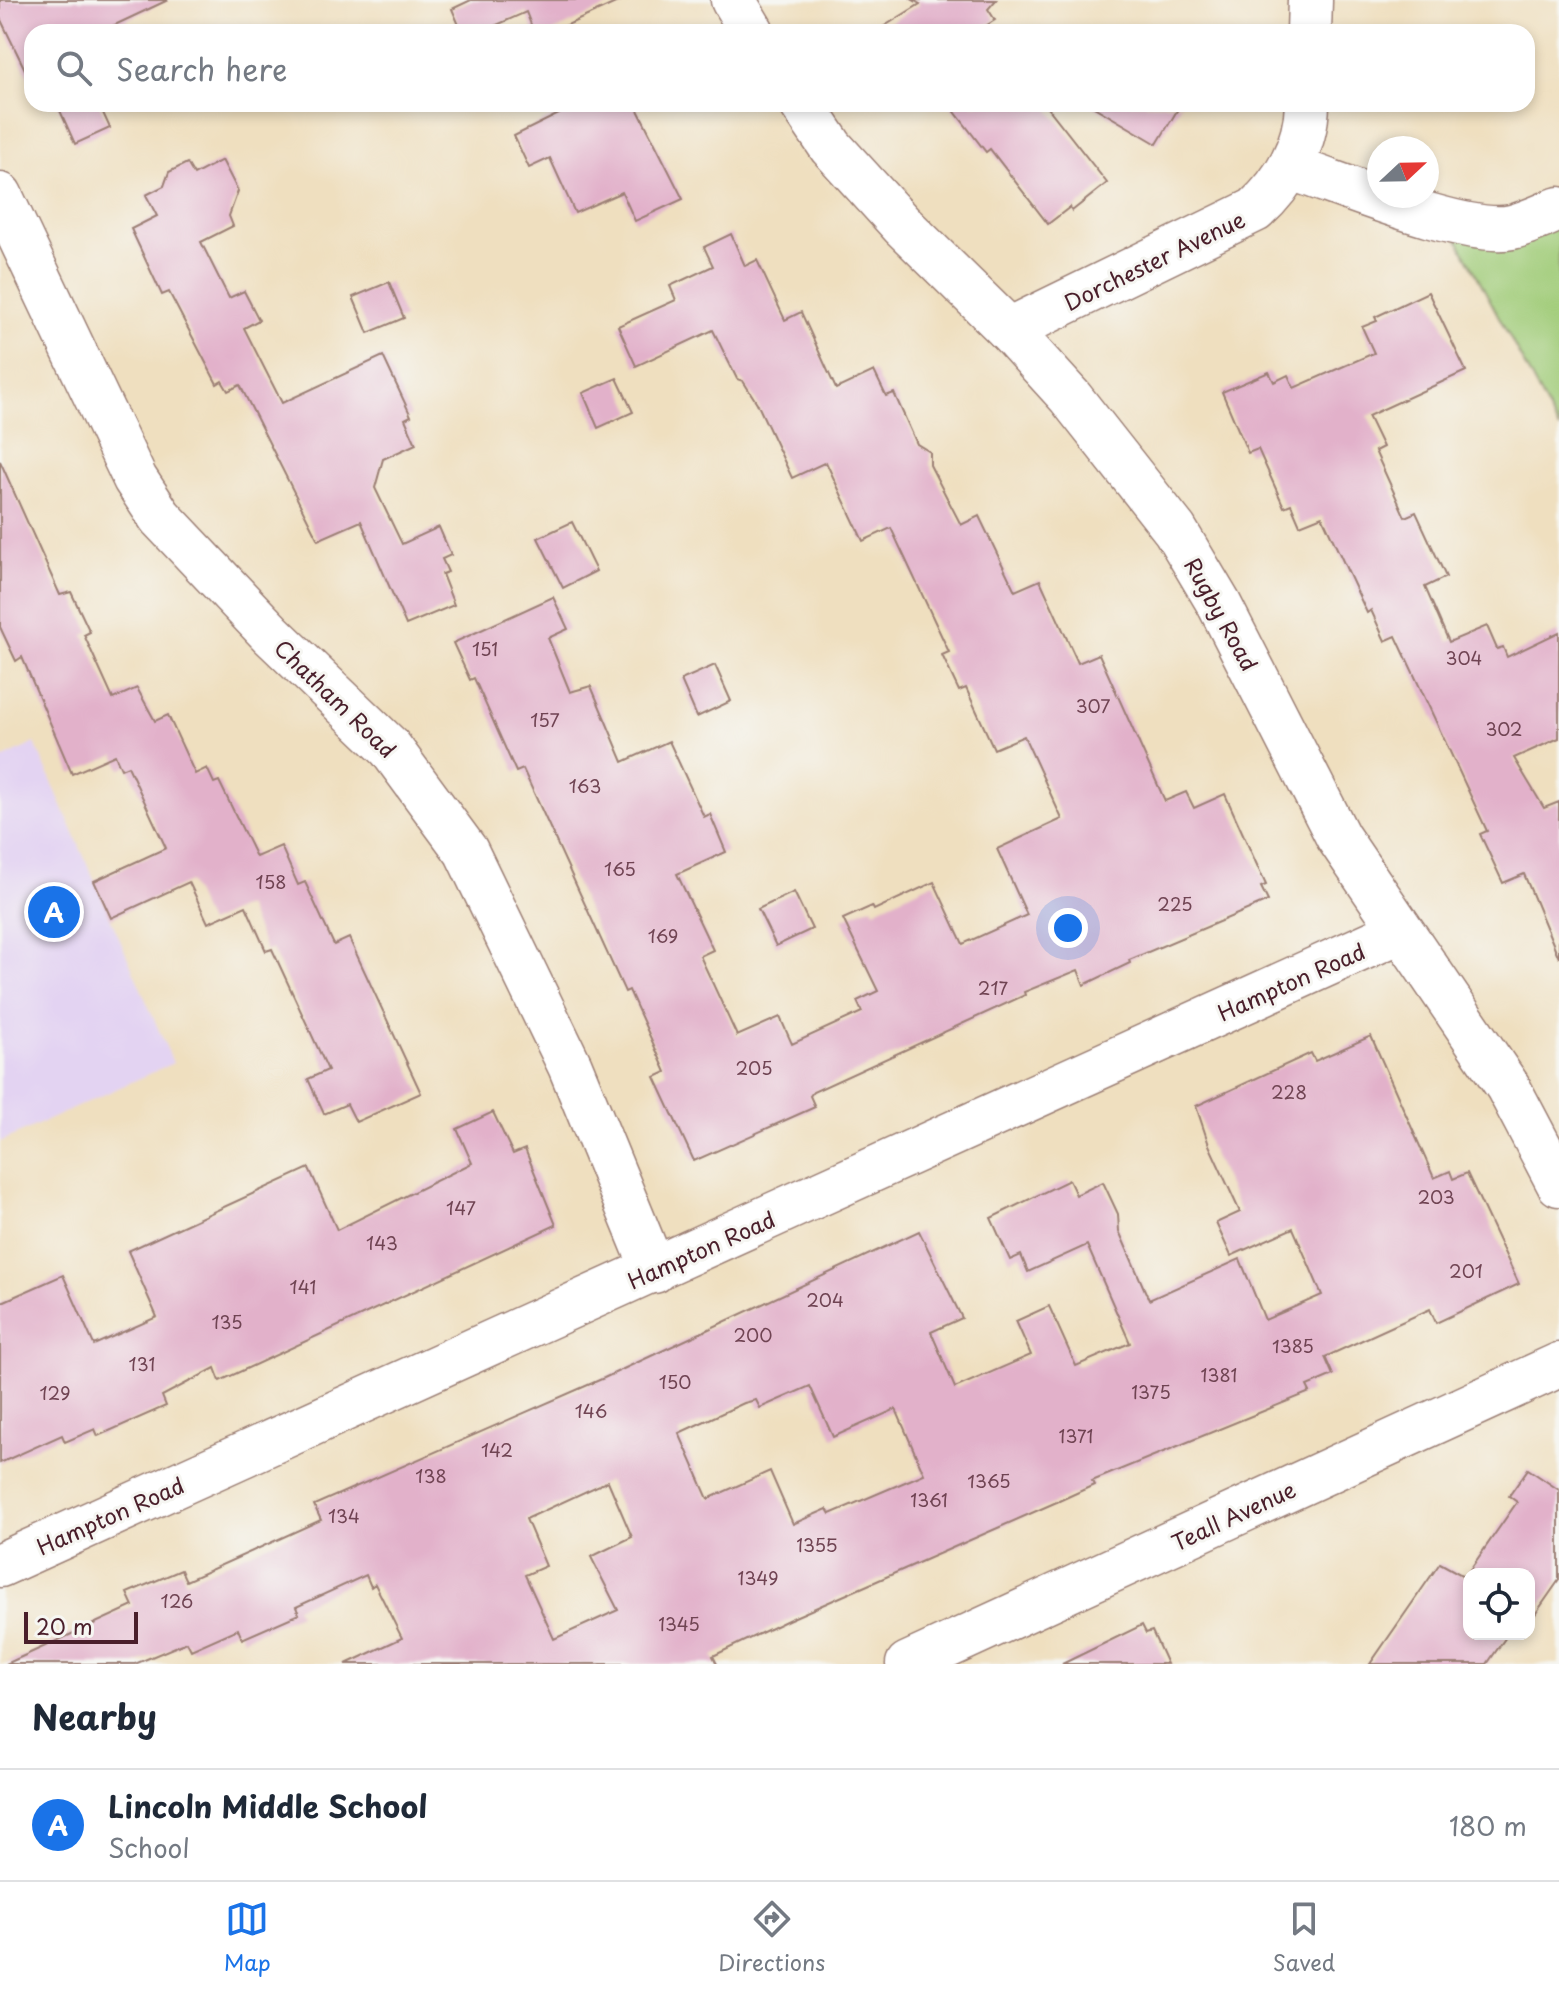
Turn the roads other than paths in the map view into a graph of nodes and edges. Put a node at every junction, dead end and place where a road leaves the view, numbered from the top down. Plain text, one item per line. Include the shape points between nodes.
1 (733, 0) edge
2 (1310, 0) edge
3 (747, 24) edge
4 (1309, 24) edge
5 (807, 112) edge
6 (1305, 112) edge
7 (1291, 168) junction
8 (0, 195) edge
9 (1559, 209) edge
10 (1009, 330) junction
11 (1400, 931) junction
12 (1559, 1184) edge
13 (654, 1271) junction
14 (1559, 1365) edge
15 (0, 1565) edge
16 (908, 1664) edge

1 - 3 street
2 - 4 street
5 - 10 street, Rugby Road via 831,147 902,225
6 - 7 street
7 - 9 street via 1487,227 1511,227
7 - 10 street, Dorchester Avenue via 1255,210
8 - 13 street, Chatham Road via 135,479 160,517 390,748 466,851 570,1066
10 - 11 street, Rugby Road via 1070,397 1175,530 1219,604 1338,837
11 - 12 street, Rugby Road via 1508,1087
11 - 13 street, Hampton Road
13 - 15 street, Hampton Road
14 - 16 street, Teall Avenue

